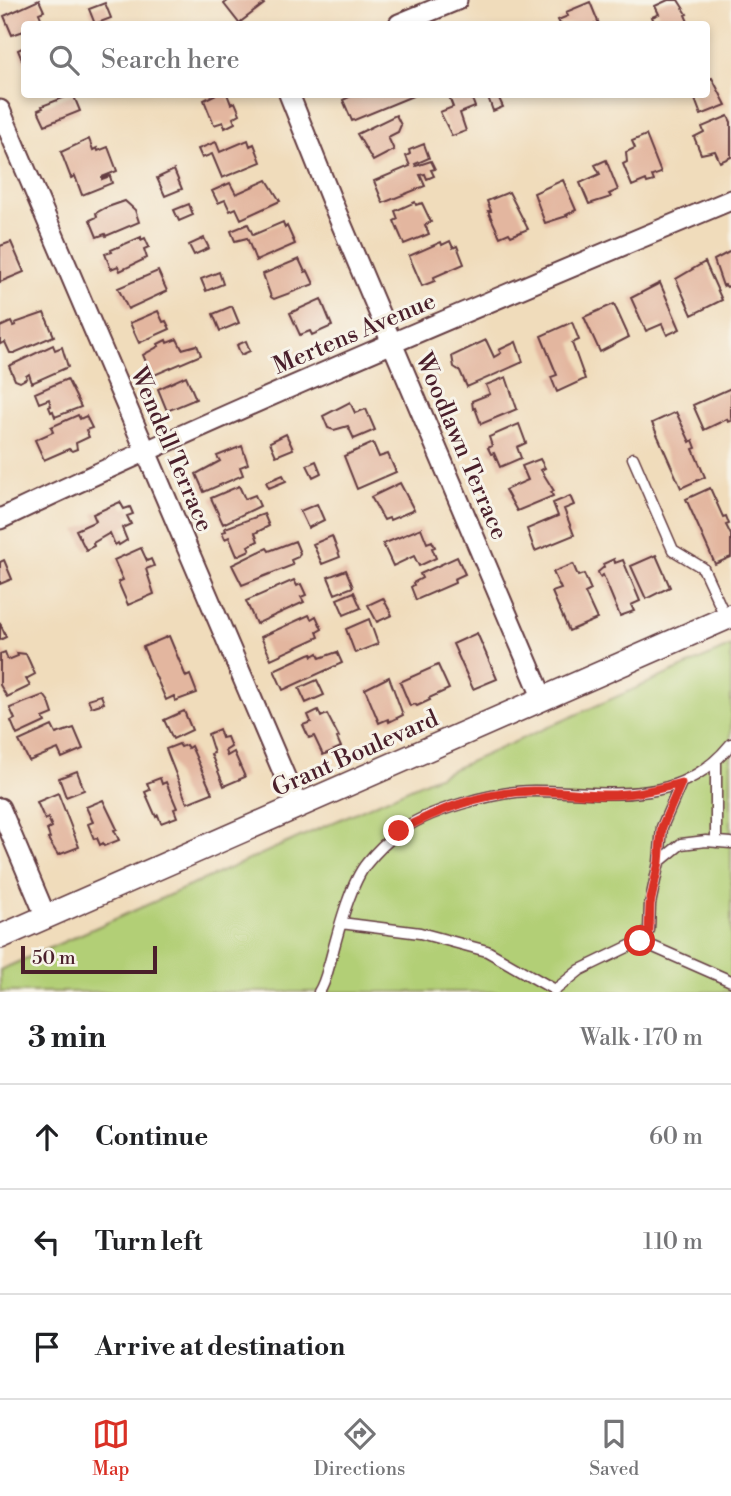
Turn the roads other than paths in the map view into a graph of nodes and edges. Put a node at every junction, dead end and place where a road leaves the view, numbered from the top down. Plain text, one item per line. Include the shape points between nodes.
1 (457, 0) edge
2 (406, 21) edge
3 (291, 98) edge
4 (0, 110) edge
5 (731, 200) edge
6 (391, 342) junction
7 (145, 450) junction
8 (633, 458) dead end
9 (0, 519) edge
10 (729, 617) edge
11 (543, 699) junction
12 (731, 744) edge
13 (716, 763) junction
14 (681, 783) junction
15 (298, 807) junction
16 (0, 808) edge
17 (716, 842) junction
18 (731, 843) edge
19 (659, 862) junction
20 (47, 917) junction
21 (341, 923) junction
22 (0, 937) edge
23 (640, 941) junction
24 (731, 981) edge
25 (321, 991) edge
26 (554, 991) edge

1 - 2 street
3 - 6 street, Woodlawn Terrace
4 - 7 street, Wendell Terrace
5 - 6 street, Mertens Avenue
6 - 7 street, Mertens Avenue
6 - 11 street, Woodlawn Terrace
7 - 9 street, Mertens Avenue
7 - 15 street, Wendell Terrace
8 - 10 lane via 673,550 703,568
10 - 11 street, Grant Boulevard
11 - 15 street, Grant Boulevard
12 - 13 lane
13 - 14 lane
13 - 17 lane
14 - 19 lane via 662,827
14 - 21 lane via 607,795 531,791 476,799 425,817 399,831 366,864
15 - 20 street, Grant Boulevard
16 - 20 street
17 - 18 lane
17 - 19 lane via 681,844
19 - 23 lane via 649,930
20 - 22 street, Grant Boulevard
21 - 25 lane
21 - 26 lane via 420,933 487,951
23 - 24 lane
23 - 26 lane via 580,970

